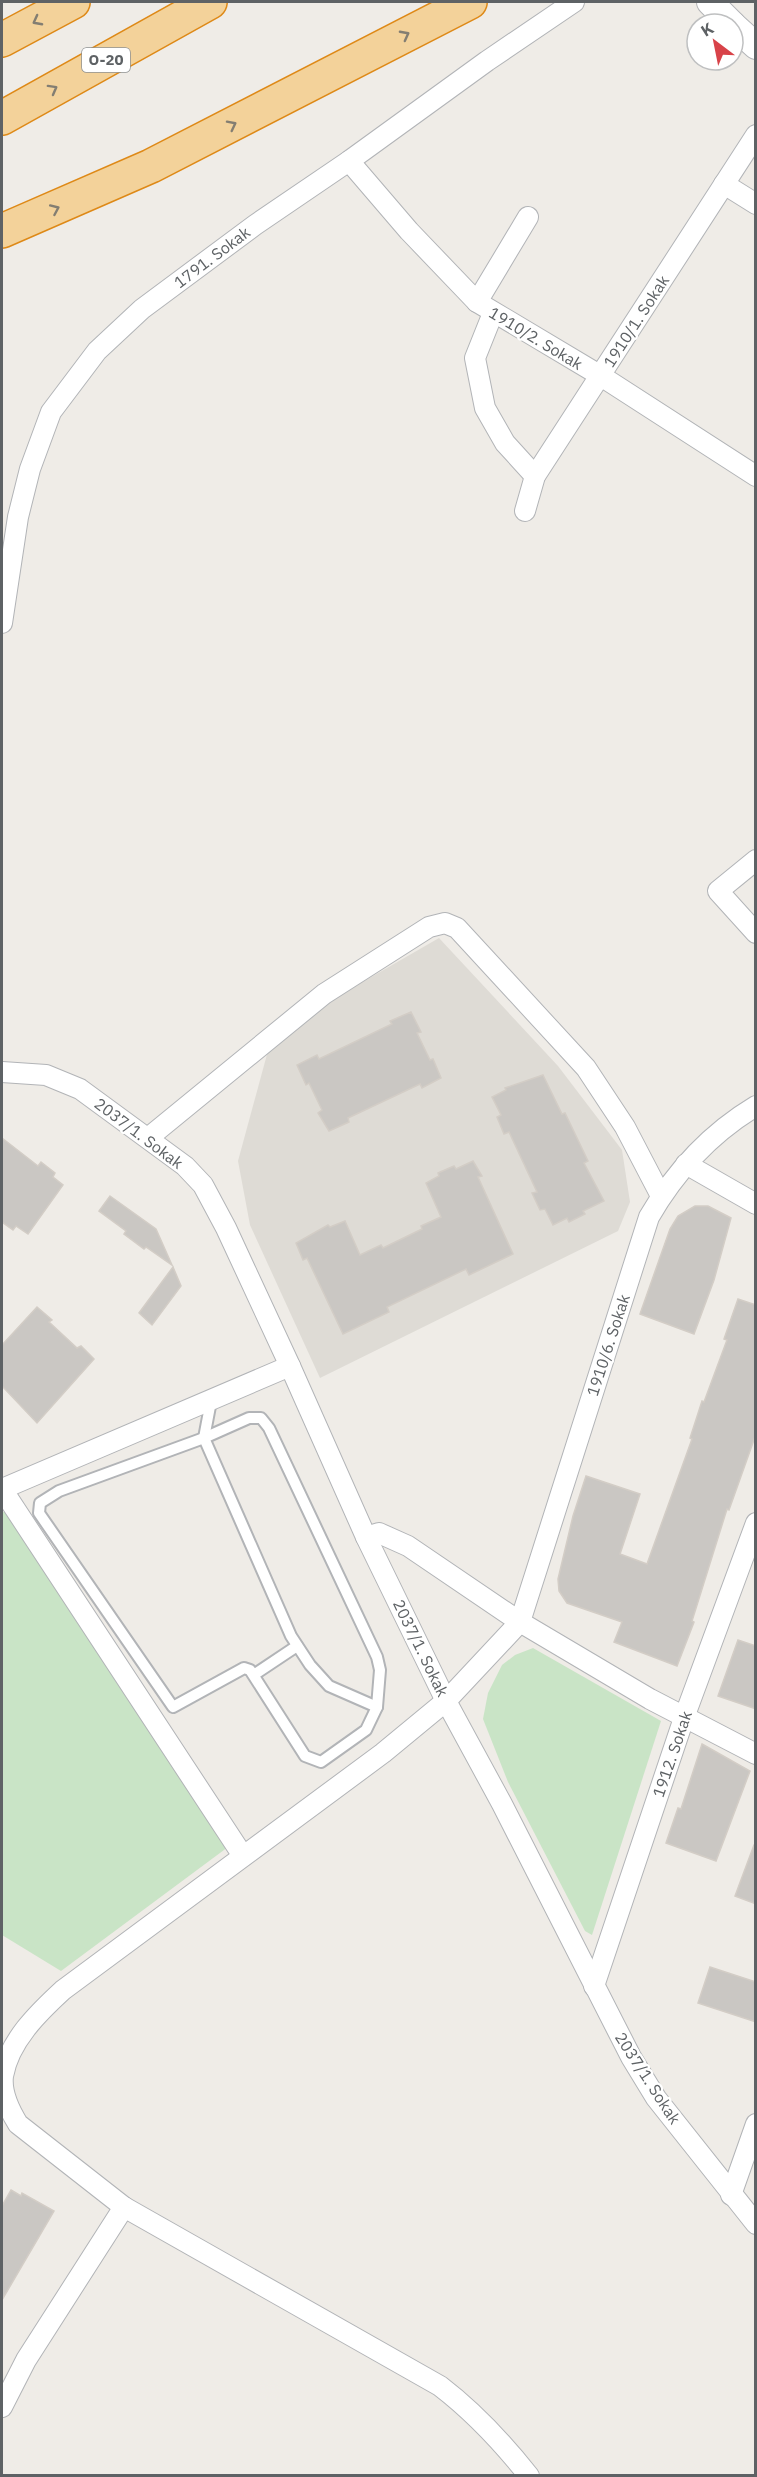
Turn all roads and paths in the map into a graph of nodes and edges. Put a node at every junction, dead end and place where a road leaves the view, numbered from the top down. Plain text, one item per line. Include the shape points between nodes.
1 (74, 2) edge
2 (210, 2) edge
3 (470, 2) edge
4 (574, 2) edge
5 (710, 2) edge
6 (721, 12) edge
7 (2, 40) edge
8 (2, 118) edge
9 (756, 135) edge
10 (349, 161) junction
11 (724, 184) junction
12 (756, 204) edge
13 (528, 217) dead end
14 (2, 231) edge
15 (485, 307) junction
16 (601, 376) junction
17 (754, 470) edge
18 (535, 476) junction
19 (525, 511) dead end
20 (2, 623) edge
21 (756, 860) edge
22 (756, 933) edge
23 (2, 1072) edge
24 (756, 1106) edge
25 (148, 1138) junction
26 (686, 1164) junction
27 (661, 1197) junction
28 (756, 1204) edge
29 (290, 1366) junction
30 (211, 1401) junction
31 (204, 1438) junction
32 (2, 1489) edge
33 (756, 1523) edge
34 (366, 1537) junction
35 (750, 1553) edge
36 (520, 1622) junction
37 (297, 1646) junction
38 (255, 1674) junction
39 (446, 1701) junction
40 (377, 1707) junction
41 (685, 1715) junction
42 (756, 1754) edge
43 (243, 1856) junction
44 (594, 1986) junction
45 (10, 2119) edge
46 (756, 2124) edge
47 (731, 2195) junction
48 (124, 2207) junction
49 (756, 2224) edge
50 (2, 2407) edge
51 (529, 2475) edge

1 -> 7 highway
8 -> 2 highway, O-20
14 -> 3 highway via 151,166
4 - 10 street, 1791. Sokak
5 - 6 street
9 - 11 street, 1910/1. Sokak
10 - 15 street, 1910/2. Sokak via 409,231
10 - 20 street, 1791. Sokak via 142,309 97,351 77,376 51,412 30,469 18,517
11 - 12 street
11 - 16 street, 1910/1. Sokak
13 - 15 street
15 - 16 street, 1910/2. Sokak
15 - 18 street via 475,358 485,408 505,442
16 - 17 street, 1910/2. Sokak
16 - 18 street, 1910/1. Sokak
18 - 19 street, 1910/1. Sokak
21 - 22 street via 718,891
23 - 25 street, 2037/1. Sokak via 46,1075 80,1089
24 - 26 street, 1910/6. Sokak via 733,1120
25 - 27 street via 331,989 429,927 446,923 457,928 585,1068 626,1127
25 - 29 street, 2037/1. Sokak via 203,1185
26 - 27 street, 1910/6. Sokak
26 - 28 street
27 - 36 street, 1910/6. Sokak via 649,1217
29 - 30 street
29 - 34 street, 2037/1. Sokak
30 - 31 lane
30 - 32 street
31 - 37 lane
31 - 38 lane via 58,1491 40,1503 39,1513 173,1707 244,1668
31 - 40 lane via 249,1419 264,1420 377,1657 381,1670
32 - 43 street
33 - 35 street, 1912. Sokak
34 - 36 street via 379,1533 408,1546
34 - 39 street, 2037/1. Sokak
35 - 41 street, 1912. Sokak
36 - 39 street
36 - 41 street via 650,1699
37 - 38 lane
37 - 40 lane via 329,1686
38 - 40 lane via 305,1756 313,1761 321,1762 366,1730
39 - 43 street via 383,1754
39 - 44 street, 2037/1. Sokak
41 - 42 street
41 - 44 street, 1912. Sokak
43 - 45 street via 40,2011 10,2055 3,2077
44 - 47 street, 2037/1. Sokak via 656,2098
45 - 48 street
46 - 47 street
47 - 49 street, 2037/1. Sokak
48 - 50 street via 26,2360
48 - 51 street via 440,2386 466,2405

